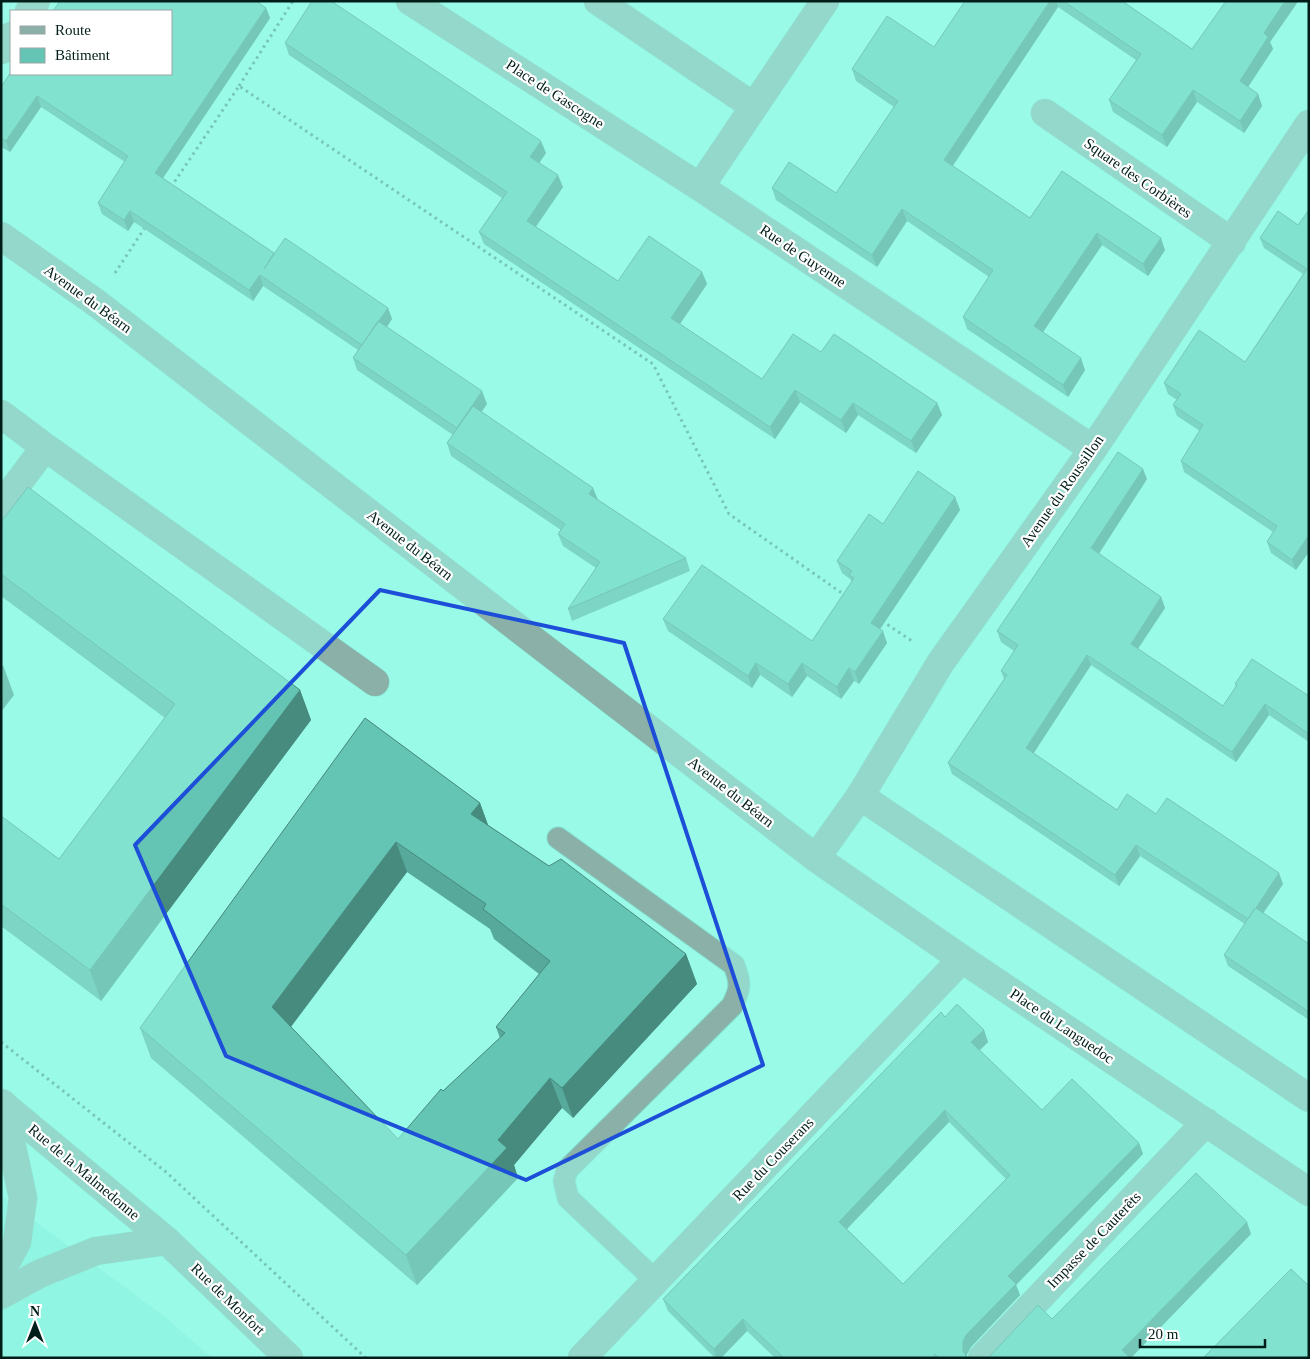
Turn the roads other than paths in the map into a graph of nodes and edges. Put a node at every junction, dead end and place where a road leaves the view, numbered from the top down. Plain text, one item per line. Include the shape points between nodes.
1 (410, 1) edge
2 (598, 1) edge
3 (825, 1) edge
4 (10, 37) edge
5 (1, 50) edge
6 (754, 106) junction
7 (1045, 113) dead end
8 (1309, 124) edge
9 (700, 187) junction
10 (1, 236) edge
11 (1232, 242) junction
12 (1, 414) edge
13 (45, 447) junction
14 (1093, 449) junction
15 (1, 506) edge
16 (375, 682) dead end
17 (860, 796) junction
18 (558, 838) dead end
19 (816, 858) junction
20 (962, 959) junction
21 (1309, 1098) edge
22 (2, 1103) edge
23 (1206, 1122) junction
24 (1309, 1192) edge
25 (167, 1241) junction
26 (1, 1272) edge
27 (656, 1280) junction
28 (1, 1295) edge
29 (290, 1358) edge
30 (582, 1358) edge
31 (982, 1358) edge

1 - 9 street, Place de Gascogne
2 - 6 street
3 - 6 street
4 - 5 street
6 - 9 street
7 - 11 street, Square des Corbières
8 - 11 street, Avenue du Roussillon
9 - 14 street, Rue de Guyenne
10 - 19 street, Avenue du Béarn via 95,302
11 - 14 street, Avenue du Roussillon
12 - 13 street
13 - 15 street
13 - 16 street
14 - 17 street, Avenue du Roussillon via 941,662
17 - 19 street, Avenue du Roussillon
17 - 21 street
18 - 27 lane via 734,965 740,979 732,1006 567,1170 564,1181 568,1198
19 - 20 street, Place du Languedoc
20 - 23 street, Place du Languedoc
20 - 27 street, Rue du Couserans
22 - 25 street, Rue de la Malmedonne
22 - 26 street via 22,1198 17,1242
23 - 24 street, Place du Languedoc
23 - 31 street, Impasse de Cauterêts
25 - 28 street via 96,1251 40,1274
25 - 29 street, Rue de Monfort
27 - 30 street, Rue du Couserans

